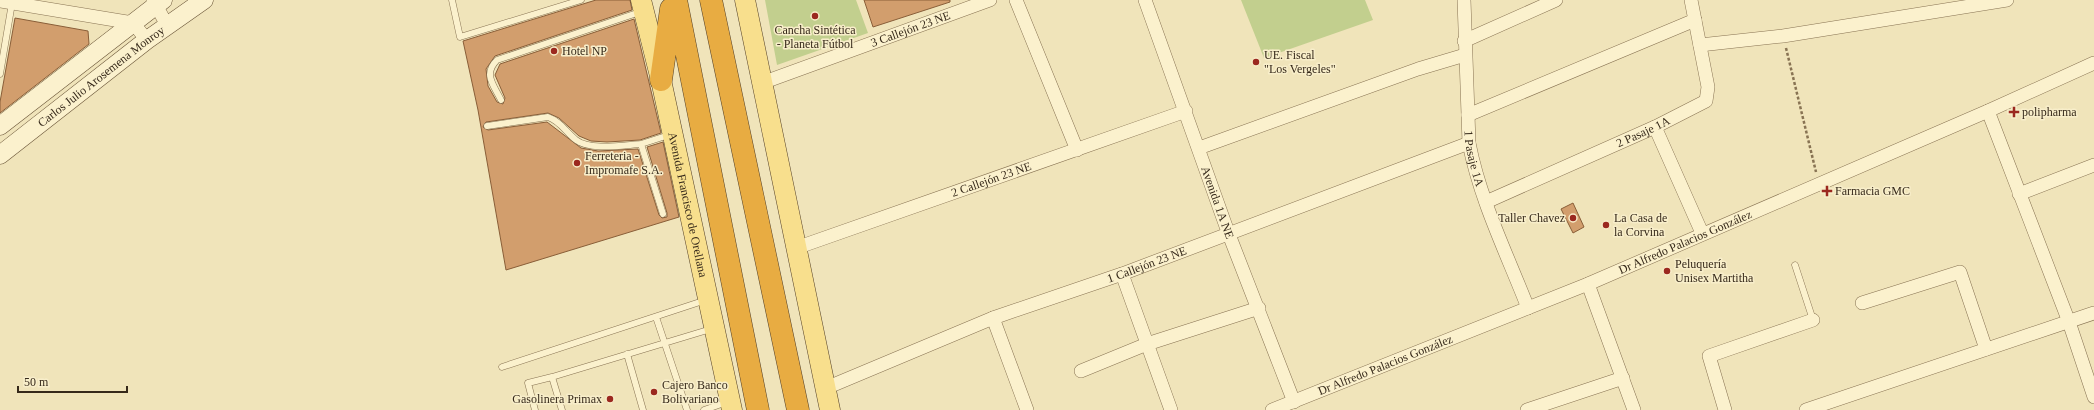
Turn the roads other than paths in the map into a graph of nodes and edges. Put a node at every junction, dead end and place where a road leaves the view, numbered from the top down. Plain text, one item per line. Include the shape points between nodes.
1 (204, 0) edge
2 (452, 0) edge
3 (580, 0) edge
4 (672, 0) edge
5 (676, 0) edge
6 (711, 0) edge
7 (745, 0) edge
8 (990, 0) edge
9 (1016, 0) edge
10 (1146, 0) edge
11 (1464, 0) edge
12 (1556, 0) edge
13 (1692, 0) edge
14 (2007, 0) edge
15 (6, 2) edge
16 (157, 2) edge
17 (1980, 2) edge
18 (642, 5) edge
19 (1694, 20) junction
20 (133, 23) junction
21 (167, 25) junction
22 (147, 40) junction
23 (1464, 41) junction
24 (1700, 45) junction
25 (1465, 55) junction
26 (2094, 63) edge
27 (0, 74) edge
28 (661, 80) junction
29 (762, 83) junction
30 (501, 100) dead end
31 (1186, 111) junction
32 (1988, 111) junction
33 (1468, 115) junction
34 (0, 126) edge
35 (487, 126) dead end
36 (1656, 127) junction
37 (672, 134) junction
38 (1469, 143) junction
39 (641, 144) junction
40 (1199, 148) junction
41 (1076, 150) junction
42 (0, 155) edge
43 (2094, 165) edge
44 (2019, 194) junction
45 (1486, 202) junction
46 (664, 214) dead end
47 (1228, 232) junction
48 (1702, 233) junction
49 (796, 248) junction
50 (1795, 265) dead end
51 (1122, 274) junction
52 (1588, 284) junction
53 (708, 299) junction
54 (1862, 303) dead end
55 (1259, 308) junction
56 (1528, 308) junction
57 (2094, 313) edge
58 (656, 317) junction
59 (993, 318) junction
60 (1813, 320) joint
61 (2069, 322) junction
62 (714, 328) junction
63 (664, 342) junction
64 (1147, 344) junction
65 (1986, 349) junction
66 (627, 354) junction
67 (787, 358) junction
68 (502, 367) dead end
69 (1081, 371) dead end
70 (552, 377) junction
71 (1623, 378) junction
72 (826, 388) junction
73 (2094, 398) edge
74 (1294, 402) junction
75 (731, 405) edge
76 (536, 410) edge
77 (562, 410) edge
78 (643, 410) edge
79 (687, 410) edge
80 (704, 410) edge
81 (758, 410) edge
82 (798, 410) edge
83 (814, 410) edge
84 (830, 410) edge
85 (1027, 410) edge
86 (1171, 410) edge
87 (1272, 410) edge
88 (1527, 410) edge
89 (1634, 410) edge
90 (1725, 410) edge
91 (1806, 410) edge

1 - 21 main road, Carlos Julio Arosemena Monroy
2 - 3 lane via 460,37
4 - 28 highway via 671,24
5 - 81 highway
6 - 67 highway
7 - 29 main road
8 - 29 street, 3 Callejón 23 NE
9 - 41 street
10 - 31 street, Avenida 1A NE
11 - 23 street, 1 Pasaje 1A
12 - 23 street
13 - 19 street, 2 Pasaje 1A
14 - 17 street
15 - 20 street
15 - 27 lane
16 - 20 main road, Carlos Julio Arosemena Monroy
16 - 21 street
17 - 24 street via 1783,36
18 - 28 main road, Avenida Francisco de Orellana
18 - 30 lane via 497,60 490,66 489,76
19 - 24 street, 2 Pasaje 1A
19 - 33 street
20 - 22 street
20 - 34 main road, Carlos Julio Arosemena Monroy
21 - 22 main road, Carlos Julio Arosemena Monroy
22 - 42 main road, Carlos Julio Arosemena Monroy
23 - 25 street, 1 Pasaje 1A
24 - 36 street, 2 Pasaje 1A via 1708,91 1706,101
25 - 33 street, 1 Pasaje 1A
25 - 40 street via 1418,69
26 - 32 street, Dr Alfredo Palacios González
28 - 37 main road, Avenida Francisco de Orellana
29 - 49 main road
31 - 40 street, Avenida 1A NE
31 - 41 street, 2 Callejón 23 NE
32 - 44 street
32 - 48 street, Dr Alfredo Palacios González
33 - 38 street, 1 Pasaje 1A
35 - 39 lane via 548,117 587,145
36 - 45 street, 2 Pasaje 1A
36 - 48 street
37 - 39 lane
37 - 53 main road, Avenida Francisco de Orellana
38 - 45 street, 1 Pasaje 1A
38 - 47 street, 1 Callejón 23 NE
39 - 46 lane
40 - 47 street, Avenida 1A NE
41 - 49 street, 2 Callejón 23 NE
43 - 44 street
44 - 61 street
45 - 56 street, 1 Pasaje 1A
47 - 51 street, 1 Callejón 23 NE
47 - 55 street, Avenida 1A NE
48 - 52 street, Dr Alfredo Palacios González
49 - 72 main road
50 - 60 lane
51 - 59 street, 1 Callejón 23 NE
51 - 64 street
52 - 56 street, Dr Alfredo Palacios González
52 - 71 street
53 - 58 lane
53 - 62 main road, Avenida Francisco de Orellana
54 - 65 street via 1960,272
55 - 64 street
55 - 74 street, Avenida 1A NE
56 - 74 street, Dr Alfredo Palacios González
57 - 61 street
58 - 63 lane
58 - 68 lane
59 - 72 street, 1 Callejón 23 NE
59 - 85 street
60 - 90 street via 1709,356
61 - 65 street
61 - 73 street
62 - 63 lane
62 - 75 main road, Avenida Francisco de Orellana
63 - 66 lane
63 - 79 lane
64 - 69 street
64 - 86 street
65 - 91 street
66 - 70 lane
66 - 78 lane
67 - 82 highway
67 - 83 highway
70 - 76 lane via 528,383
70 - 77 lane
71 - 88 street
71 - 89 street
72 - 84 main road
74 - 87 street, Dr Alfredo Palacios González
75 - 80 lane

